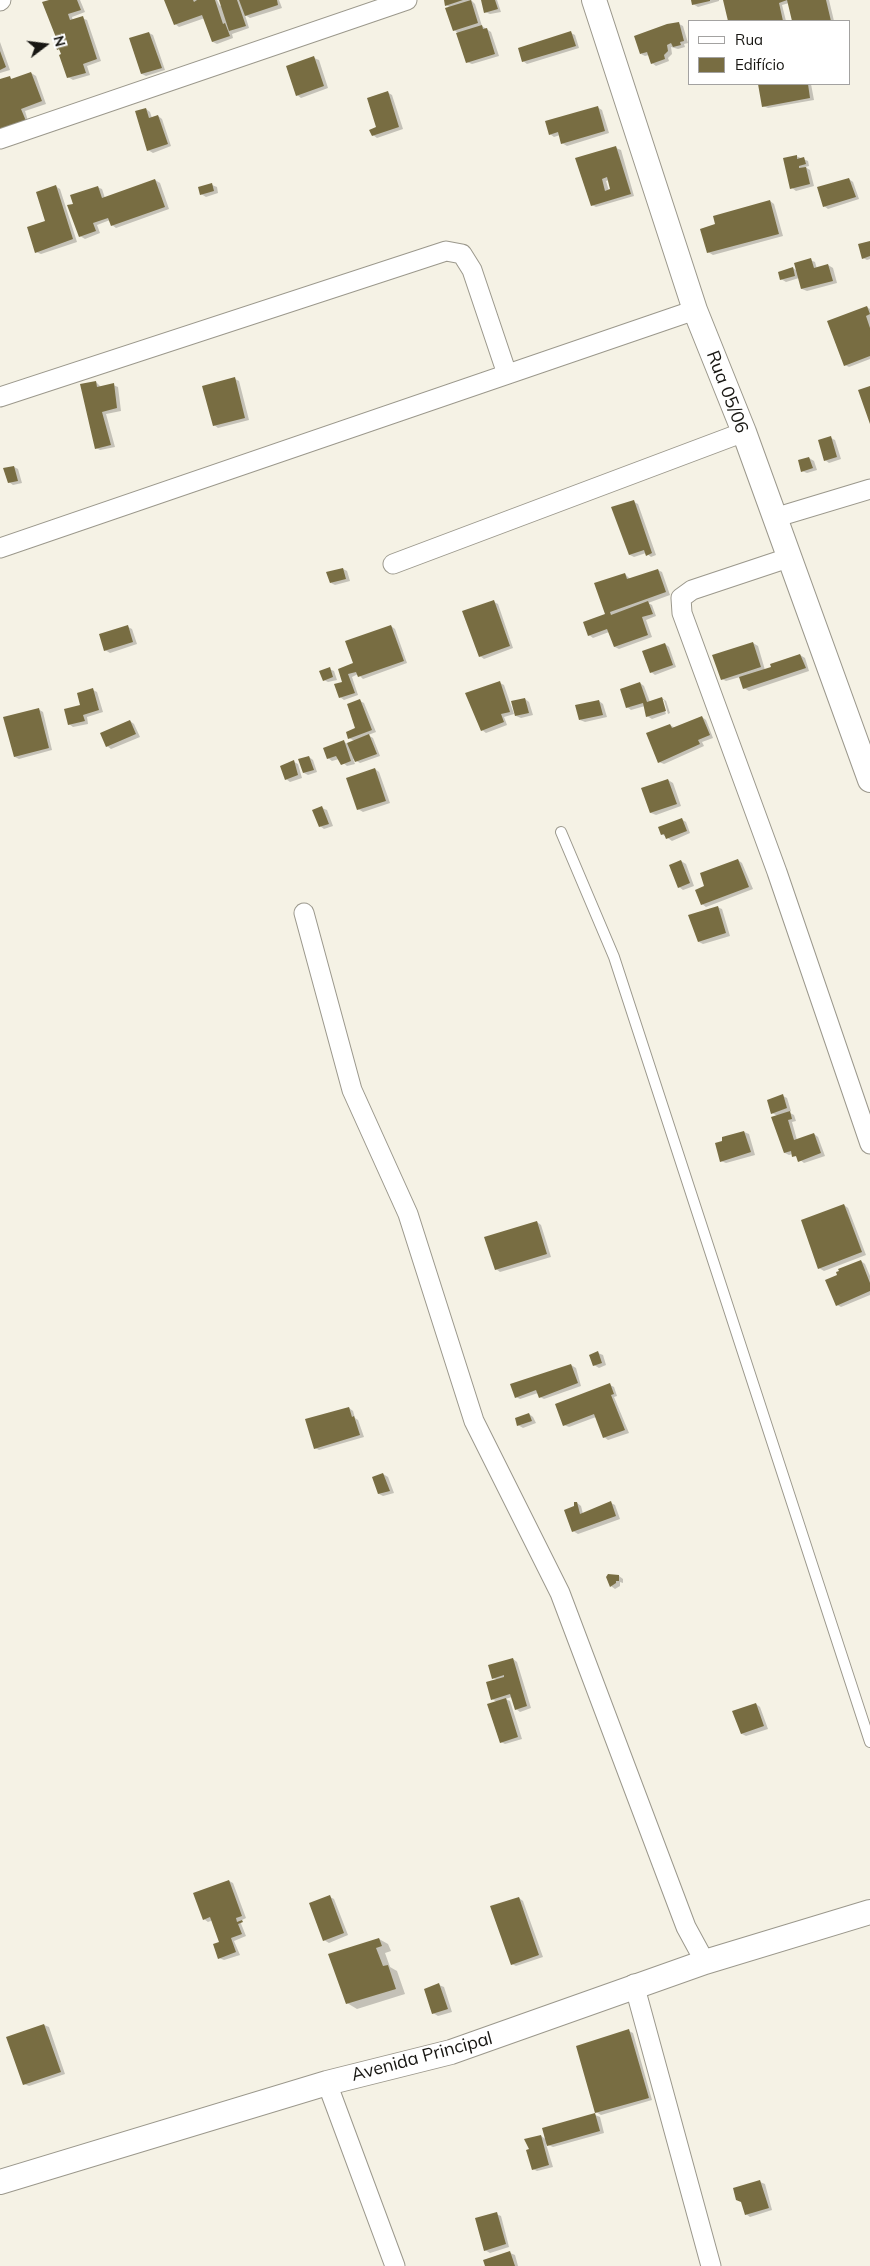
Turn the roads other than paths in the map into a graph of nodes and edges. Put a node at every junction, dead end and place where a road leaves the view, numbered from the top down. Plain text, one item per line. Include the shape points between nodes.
1 (407, 0) edge
2 (594, 0) edge
3 (0, 139) edge
4 (695, 310) junction
5 (507, 374) junction
6 (0, 397) edge
7 (744, 432) junction
8 (870, 489) edge
9 (774, 518) junction
10 (0, 548) edge
11 (788, 558) junction
12 (393, 564) dead end
13 (870, 780) edge
14 (561, 832) dead end
15 (304, 913) dead end
16 (870, 1144) edge
17 (870, 1742) edge
18 (870, 1912) edge
19 (705, 1962) junction
20 (634, 1986) junction
21 (327, 2082) junction
22 (0, 2182) edge
23 (395, 2266) edge
24 (711, 2266) edge

1 - 3 street
2 - 4 street, Rua 05/06
4 - 5 street
4 - 7 street, Rua 05/06
5 - 6 street via 472,270 462,254 446,251
5 - 10 street
7 - 9 street, Rua 05/06
7 - 12 street
8 - 9 street
9 - 11 street, Rua 05/06
11 - 13 street, Rua 05/06
11 - 16 street via 692,590 681,598 682,613 777,872
14 - 17 lane via 614,957
15 - 19 street via 352,1090 408,1214 474,1421 560,1593 686,1927
18 - 19 street, Avenida Principal
19 - 20 street, Avenida Principal
20 - 21 street, Avenida Principal via 452,2052
20 - 24 street
21 - 22 street, Avenida Principal
21 - 23 street

